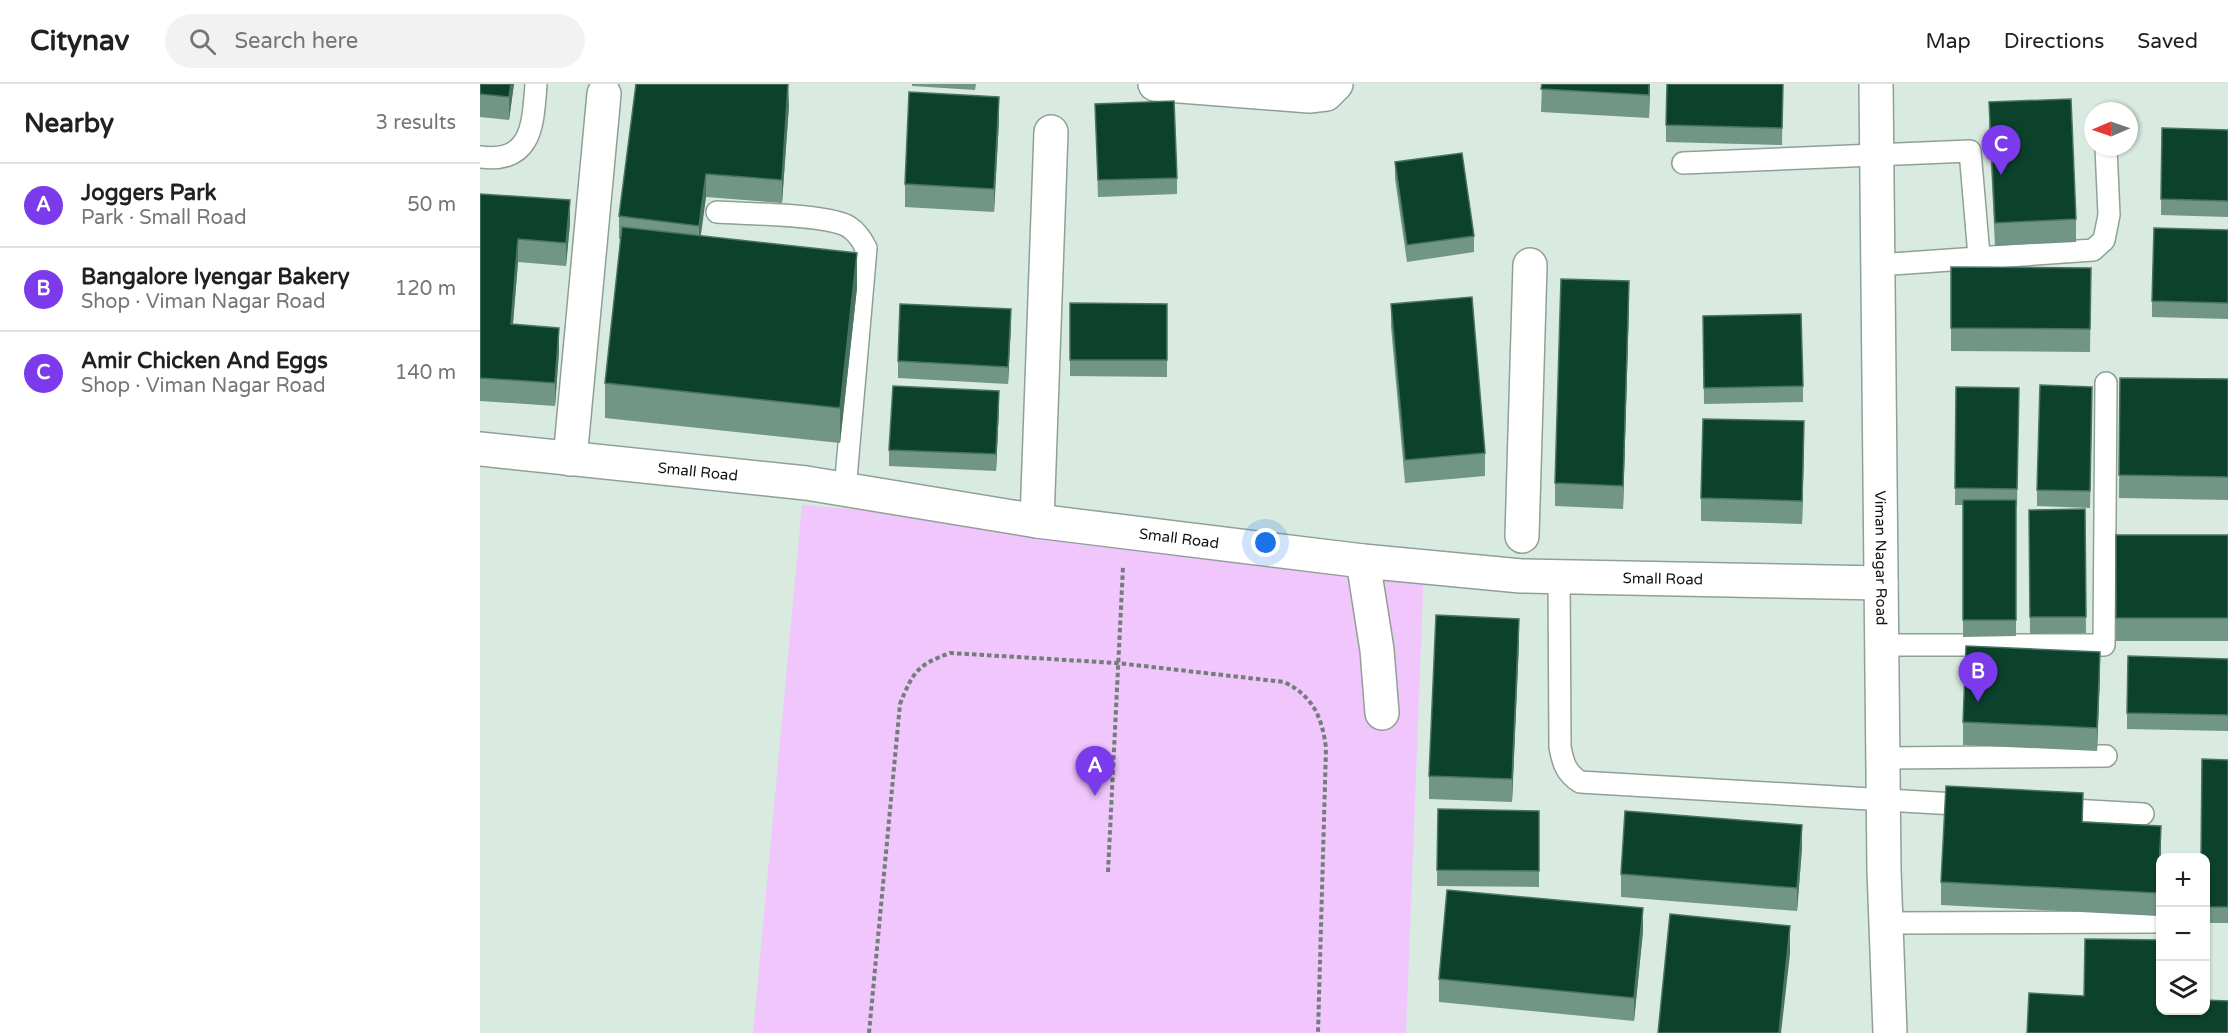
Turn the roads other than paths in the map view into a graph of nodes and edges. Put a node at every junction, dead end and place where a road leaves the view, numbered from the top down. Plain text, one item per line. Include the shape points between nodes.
1 (536, 84) edge
2 (1155, 84) edge
3 (1336, 84) edge
4 (1876, 84) edge
5 (604, 94) dead end
6 (1051, 132) dead end
7 (2106, 156) edge
8 (480, 157) edge
9 (1877, 157) junction
10 (1683, 163) dead end
11 (717, 212) dead end
12 (1979, 256) junction
13 (1530, 265) dead end
14 (1878, 265) junction
15 (2106, 382) dead end
16 (480, 449) edge
17 (570, 459) junction
18 (845, 489) junction
19 (1037, 521) junction
20 (1522, 536) joint
21 (1363, 561) junction
22 (1521, 576) junction
23 (1559, 577) junction
24 (1881, 583) junction
25 (1882, 645) junction
26 (1382, 713) dead end
27 (2106, 756) dead end
28 (1883, 758) junction
29 (1884, 800) junction
30 (1991, 806) edge
31 (2038, 808) edge
32 (2143, 814) dead end
33 (2154, 922) dead end
34 (1886, 923) junction
35 (1890, 1033) edge

1 - 8 lane via 530,136 522,147 492,159
2 - 3 street via 1309,96 1326,94
4 - 9 street, Viman Nagar Road
5 - 17 street
6 - 19 street
7 - 12 lane via 2109,215 2104,240 2093,250
9 - 10 lane
9 - 12 lane via 1970,152
9 - 14 street, Viman Nagar Road
11 - 18 lane via 824,220 847,225 861,237 866,249
12 - 14 lane
13 - 20 street
14 - 24 street, Viman Nagar Road
15 - 25 lane via 2104,645
16 - 17 street, Small Road
17 - 18 street, Small Road
18 - 19 street, Small Road
19 - 21 street, Small Road
20 - 22 lane
21 - 22 street, Small Road
21 - 26 street
22 - 23 street, Small Road
23 - 24 street, Small Road
23 - 29 lane via 1560,747 1563,763 1580,782
24 - 25 street, Viman Nagar Road
25 - 28 street, Viman Nagar Road
27 - 28 lane
28 - 29 street, Viman Nagar Road
29 - 30 lane
29 - 34 street, Viman Nagar Road
31 - 32 lane
33 - 34 lane
34 - 35 street, Viman Nagar Road

